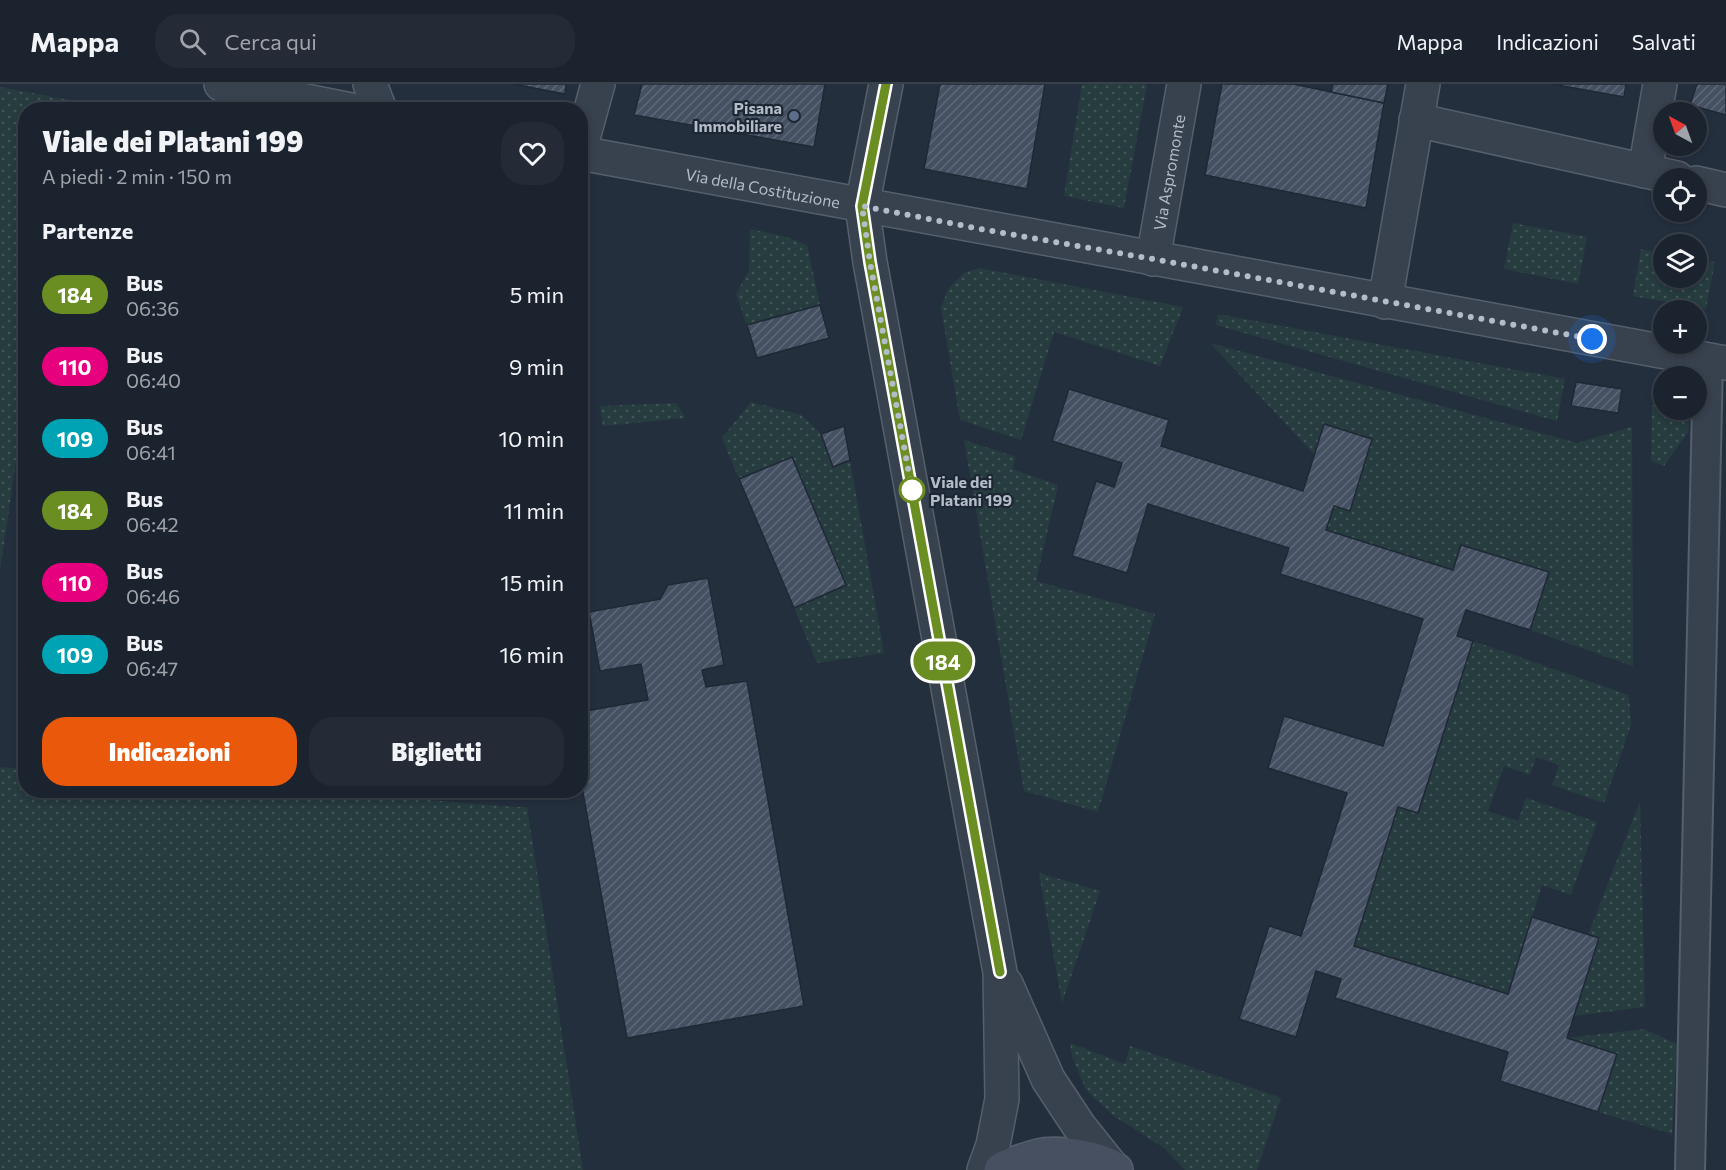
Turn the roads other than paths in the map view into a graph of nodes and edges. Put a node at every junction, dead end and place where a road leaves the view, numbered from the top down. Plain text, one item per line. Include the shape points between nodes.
1 (221, 84) edge
2 (370, 84) edge
3 (598, 84) edge
4 (886, 84) edge
5 (1184, 84) edge
6 (1423, 84) edge
7 (1660, 84) edge
8 (334, 100) edge
9 (377, 102) edge
10 (1416, 120) junction
11 (588, 121) edge
12 (588, 153) edge
13 (1645, 171) junction
14 (1653, 173) edge
15 (1707, 185) edge
16 (1726, 189) edge
17 (862, 206) junction
18 (1153, 259) junction
19 (1384, 302) junction
20 (1717, 361) edge
21 (1000, 972) junction
22 (1114, 1168) edge
23 (984, 1170) edge
24 (1001, 1170) edge
25 (1690, 1170) edge

1 - 8 street
2 - 9 street
3 - 11 street
4 - 17 street
5 - 18 street, Via Aspromonte
6 - 10 street
7 - 13 street
10 - 13 street
10 - 19 street
12 - 17 street, Via della Costituzione
13 - 14 street
15 - 16 street
17 - 18 street, Via della Costituzione
17 - 21 street
18 - 19 street, Via della Costituzione
19 - 20 street, Via della Costituzione
20 - 25 lane
21 - 22 street via 1048,1079 1079,1126
21 - 23 street via 1002,1099
22 - 24 main road via 1076,1155 1040,1155

